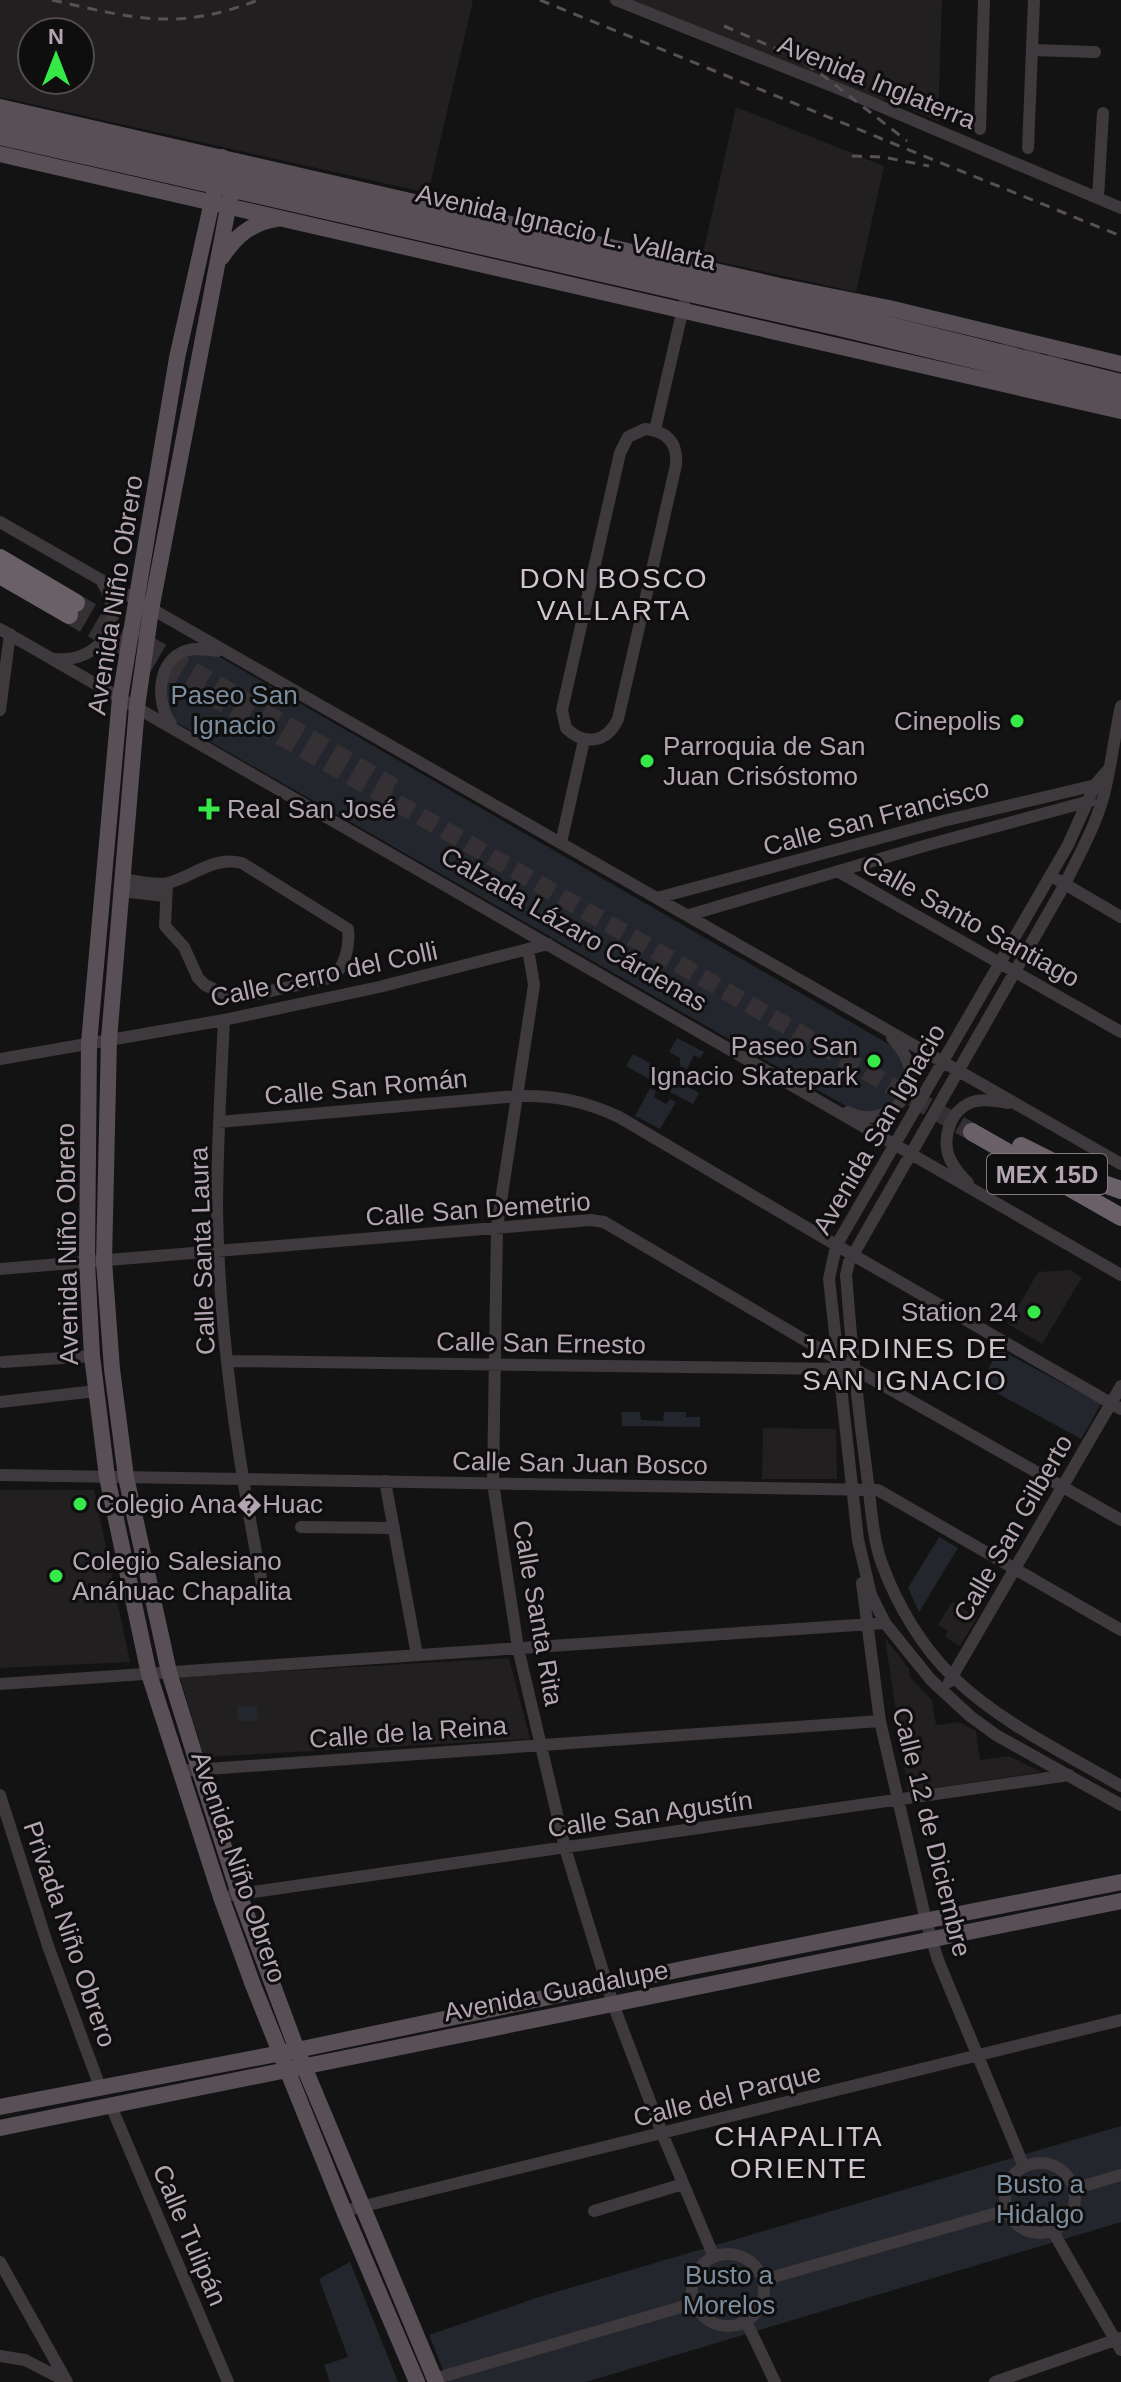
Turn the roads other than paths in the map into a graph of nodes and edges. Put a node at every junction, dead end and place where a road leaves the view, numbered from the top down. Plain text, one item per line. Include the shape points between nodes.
1 (616, 0) edge
2 (984, 0) edge
3 (1034, 0) edge
4 (1032, 50) junction
5 (1095, 52) dead end
6 (0, 107) edge
7 (1103, 113) dead end
8 (0, 122) edge
9 (980, 129) dead end
10 (0, 137) edge
11 (1028, 148) dead end
12 (0, 154) edge
13 (225, 181) junction
14 (1098, 198) junction
15 (1121, 208) edge
16 (282, 218) junction
17 (217, 265) junction
18 (780, 286) junction
19 (734, 290) junction
20 (685, 301) junction
21 (860, 304) junction
22 (1001, 345) tunnel mouth
23 (1080, 361) tunnel mouth
24 (1121, 364) edge
25 (1121, 371) edge
26 (1121, 382) edge
27 (1120, 407) edge
28 (655, 430) junction
29 (0, 522) edge
30 (0, 558) edge
31 (0, 575) edge
32 (101, 581) junction
33 (135, 600) junction
34 (151, 610) junction
35 (5, 631) edge
36 (225, 652) junction
37 (52, 658) junction
38 (120, 698) junction
39 (1121, 706) edge
40 (137, 707) junction
41 (0, 710) edge
42 (175, 729) junction
43 (584, 740) junction
44 (1103, 780) junction
45 (1102, 799) junction
46 (1087, 802) junction
47 (919, 828) junction
48 (561, 843) junction
49 (931, 844) junction
50 (778, 866) junction
51 (841, 873) junction
52 (1051, 875) junction
53 (1065, 884) junction
54 (122, 885) junction
55 (783, 887) junction
56 (166, 890) junction
57 (657, 898) junction
58 (689, 915) junction
59 (1121, 917) edge
60 (548, 944) junction
61 (528, 949) junction
62 (1001, 962) junction
63 (1016, 970) junction
64 (224, 1020) junction
65 (884, 1029) junction
66 (1121, 1032) edge
67 (109, 1039) junction
68 (89, 1043) junction
69 (0, 1059) edge
70 (942, 1062) junction
71 (959, 1072) junction
72 (791, 1085) junction
73 (517, 1096) junction
74 (1015, 1104) junction
75 (219, 1122) junction
76 (895, 1146) junction
77 (911, 1155) junction
78 (1121, 1164) edge
79 (973, 1190) junction
80 (1121, 1190) edge
81 (1121, 1217) edge
82 (497, 1227) junction
83 (836, 1246) junction
84 (219, 1251) junction
85 (853, 1255) junction
86 (104, 1261) junction
87 (87, 1262) junction
88 (0, 1269) edge
89 (1121, 1275) edge
90 (92, 1356) junction
91 (228, 1361) junction
92 (3, 1362) dead end
93 (837, 1364) junction
94 (495, 1365) junction
95 (854, 1369) junction
96 (1121, 1386) edge
97 (96, 1391) junction
98 (0, 1402) edge
99 (1116, 1406) edge
100 (0, 1475) edge
101 (107, 1477) junction
102 (126, 1477) junction
103 (242, 1480) junction
104 (385, 1481) junction
105 (493, 1483) junction
106 (1063, 1486) junction
107 (851, 1490) junction
108 (869, 1490) junction
109 (1121, 1520) edge
110 (301, 1527) dead end
111 (394, 1528) junction
112 (858, 1540) junction
113 (1015, 1570) junction
114 (262, 1584) dead end
115 (885, 1623) junction
116 (866, 1625) junction
117 (1121, 1630) edge
118 (518, 1648) junction
119 (417, 1655) junction
120 (169, 1672) junction
121 (149, 1674) junction
122 (953, 1676) junction
123 (0, 1684) edge
124 (943, 1692) junction
125 (880, 1721) junction
126 (540, 1745) junction
127 (1077, 1761) junction
128 (199, 1769) junction
129 (180, 1771) junction
130 (1069, 1775) junction
131 (1121, 1786) edge
132 (0, 1795) edge
133 (896, 1800) junction
134 (1121, 1805) edge
135 (565, 1848) junction
136 (1121, 1882) edge
137 (239, 1894) junction
138 (221, 1897) junction
139 (1121, 1901) edge
140 (926, 1921) junction
141 (932, 1941) junction
142 (606, 1985) junction
143 (613, 2004) junction
144 (1121, 2020) edge
145 (978, 2055) junction
146 (300, 2058) junction
147 (282, 2062) junction
148 (100, 2087) junction
149 (111, 2106) junction
150 (0, 2107) edge
151 (0, 2128) edge
152 (662, 2133) junction
153 (1024, 2167) junction
154 (1121, 2175) edge
155 (683, 2184) junction
156 (1073, 2189) junction
157 (362, 2207) junction
158 (1007, 2210) junction
159 (344, 2211) junction
160 (594, 2211) dead end
161 (1052, 2230) junction
162 (714, 2257) junction
163 (0, 2262) edge
164 (763, 2280) junction
165 (695, 2303) junction
166 (746, 2321) junction
167 (1119, 2343) edge
168 (422, 2350) junction
169 (0, 2356) edge
170 (406, 2356) junction
171 (435, 2380) edge
172 (67, 2382) edge
173 (228, 2382) edge
174 (417, 2382) edge
175 (775, 2382) edge
176 (995, 2382) edge

1 - 14 street, Avenida Inglaterra
2 - 9 street
3 - 4 street
4 - 5 street
4 - 11 street
6 - 13 main road, Avenida Ignacio L. Vallarta
7 - 14 street
8 - 13 main road, Avenida Ignacio L. Vallarta
10 - 13 main road, Avenida Ignacio L. Vallarta
12 - 13 main road, Avenida Ignacio L. Vallarta
13 - 16 main road, Avenida Ignacio L. Vallarta
13 - 17 main road, Avenida Niño Obrero
13 - 18 main road, Avenida Ignacio L. Vallarta
13 - 19 main road, Avenida Ignacio L. Vallarta
13 - 20 main road, Avenida Ignacio L. Vallarta
13 - 33 main road, Avenida Niño Obrero via 177,358
14 - 15 street, Avenida Inglaterra
16 - 17 main road via 245,230
16 - 20 main road, Avenida Ignacio L. Vallarta
17 - 34 main road, Avenida Niño Obrero
18 - 19 main road
18 - 21 main road, Avenida Ignacio L. Vallarta
19 - 26 main road, Avenida Ignacio L. Vallarta
20 - 27 main road, Avenida Ignacio L. Vallarta via 911,364
20 - 28 street
21 - 22 main road
21 - 24 main road, Avenida Ignacio L. Vallarta
23 - 25 main road
28 - 43 street via 670,439 677,456 635,645 614,728 599,739
28 - 43 street via 636,431 620,453 562,710 566,728
29 - 32 street
30 - 31 highway via 73,609
32 - 33 street
32 - 37 street via 113,605 104,638 85,656
33 - 34 street
33 - 38 main road, Avenida Niño Obrero
34 - 36 street
34 - 40 main road, Avenida Niño Obrero
35 - 37 street, Calzada Lázaro Cárdenas
35 - 41 street
36 - 42 street via 198,649 173,659 160,692 163,712
36 - 48 street
37 - 38 street, Calzada Lázaro Cárdenas
38 - 40 street, Calzada Lázaro Cárdenas
38 - 68 main road, Avenida Niño Obrero
39 - 44 street, Avenida San Ignacio
40 - 42 street, Calzada Lázaro Cárdenas
40 - 54 main road, Avenida Niño Obrero
42 - 60 street, Calzada Lázaro Cárdenas
43 - 48 street
44 - 45 street, Avenida San Ignacio
44 - 46 street, Avenida San Ignacio
44 - 47 street, Calle San Francisco
45 - 46 street, Calle San Francisco
45 - 53 street, Avenida San Ignacio
46 - 49 street, Calle San Francisco
46 - 52 street, Avenida San Ignacio
47 - 49 street
47 - 50 street, Calle San Francisco
48 - 57 street
49 - 51 street, Calle San Francisco
50 - 55 street
50 - 57 street, Calle San Francisco
51 - 55 street, Calle San Francisco
51 - 62 street, Calle Santo Santiago
52 - 53 street
52 - 62 street, Avenida San Ignacio
53 - 59 street
53 - 63 street, Avenida San Ignacio
54 - 56 street
54 - 67 main road, Avenida Niño Obrero
55 - 58 street, Calle San Francisco
56 - 56 street via 165,926 184,947 198,978 224,995 243,997 330,978 342,965 348,929 242,863 214,862
57 - 58 street
58 - 65 street
60 - 61 street, Calle Cerro del Colli
60 - 72 street, Calzada Lázaro Cárdenas
61 - 64 street, Calle Cerro del Colli
61 - 73 street, Calle Santa Rita via 534,985
62 - 63 street, Calle Santo Santiago
62 - 70 street, Avenida San Ignacio
63 - 66 street, Calle Santo Santiago
63 - 71 street, Avenida San Ignacio
64 - 67 street, Calle Cerro del Colli
64 - 75 street, Calle Santa Laura
65 - 70 street
65 - 72 street via 902,1049 910,1079 897,1106 886,1115 856,1116
67 - 68 street, Calle Cerro del Colli
67 - 86 main road, Avenida Niño Obrero
68 - 69 street, Calle Cerro del Colli
68 - 87 main road, Avenida Niño Obrero
70 - 71 street
70 - 76 street, Avenida San Ignacio
71 - 74 street
71 - 77 street, Avenida San Ignacio
72 - 76 street, Calzada Lázaro Cárdenas
73 - 75 street, Calle San Román
73 - 82 street, Calle Santa Rita
73 - 83 street, Calle San Román via 569,1098 619,1117
74 - 78 street
74 - 79 street via 975,1101 954,1116 946,1146 951,1163
75 - 84 street, Calle Santa Laura
76 - 77 street, Calzada Lázaro Cárdenas
76 - 83 street, Avenida San Ignacio
77 - 79 street, Calzada Lázaro Cárdenas
77 - 85 street, Avenida San Ignacio
79 - 89 street, Calzada Lázaro Cárdenas
80 - 81 highway, MEX 15D via 973,1127
82 - 84 street, Calle San Demetrio
82 - 93 street, Calle San Demetrio via 604,1222
82 - 94 street, Calle Santa Rita
83 - 85 street, Calle San Román
83 - 93 street, Avenida San Ignacio via 829,1279
84 - 86 street, Calle San Demetrio
84 - 91 street, Calle Santa Laura
85 - 95 street, Avenida San Ignacio via 846,1275
85 - 99 street, Calle San Román
86 - 87 street, Calle San Demetrio
86 - 102 main road, Avenida Niño Obrero
87 - 88 street, Calle San Demetrio
87 - 90 main road, Avenida Niño Obrero
90 - 92 street
90 - 97 main road, Avenida Niño Obrero
91 - 94 street, Calle San Ernesto
91 - 103 street, Calle Santa Laura
93 - 94 street, Calle San Ernesto
93 - 95 street, Calle San Demetrio
93 - 107 street, Avenida San Ignacio
94 - 105 street, Calle Santa Rita
95 - 106 street, Calle San Demetrio
95 - 108 street, Avenida San Ignacio
96 - 99 street, Calle San Gilberto
97 - 98 street
97 - 101 main road, Avenida Niño Obrero
99 - 106 street, Calle San Gilberto
100 - 101 street, Calle San Juan Bosco
101 - 102 street, Calle San Juan Bosco
101 - 121 main road, Avenida Niño Obrero
102 - 103 street, Calle San Juan Bosco
102 - 120 main road, Avenida Niño Obrero
103 - 104 street, Calle San Juan Bosco
103 - 114 street, Calle Santa Laura
104 - 105 street, Calle San Juan Bosco
104 - 111 street
105 - 107 street, Calle San Juan Bosco
105 - 118 street, Calle Santa Rita
106 - 109 street, Calle San Demetrio
106 - 113 street, Calle San Gilberto
107 - 108 street, Calle San Juan Bosco
107 - 112 street, Avenida San Ignacio
108 - 113 street, Calle San Juan Bosco via 878,1490
108 - 122 street, Avenida San Ignacio via 881,1561 893,1592 920,1638
110 - 111 street
111 - 119 street
112 - 115 street, Avenida San Ignacio via 871,1595
112 - 116 street, Calle 12 de Diciembre
113 - 117 street, Calle San Juan Bosco
113 - 122 street, Calle San Gilberto
115 - 116 street
115 - 124 street, Avenida San Ignacio
116 - 118 street
116 - 125 street, Calle 12 de Diciembre
118 - 119 street
118 - 126 street, Calle Santa Rita
119 - 120 street
120 - 121 street
120 - 128 main road, Avenida Niño Obrero
121 - 123 street
121 - 129 main road, Avenida Niño Obrero
122 - 124 street, Calle San Gilberto
122 - 127 street, Avenida San Ignacio via 1005,1718
124 - 130 street, Avenida San Ignacio via 996,1735
125 - 126 street, Calle de la Reina
125 - 133 street, Calle 12 de Diciembre
126 - 128 street, Calle de la Reina
126 - 135 street, Calle Santa Rita
127 - 130 street
127 - 131 street, Avenida San Ignacio
128 - 129 street, Calle de la Reina
128 - 137 main road, Avenida Niño Obrero
129 - 138 main road, Avenida Niño Obrero
130 - 133 street, Calle San Agustín
130 - 134 street, Avenida San Ignacio
132 - 148 street, Privada Niño Obrero
133 - 135 street, Calle San Agustín
133 - 140 street, Calle 12 de Diciembre
135 - 137 street, Calle San Agustín
135 - 142 street, Calle Santa Rita
136 - 140 main road, Avenida Guadalupe
137 - 138 street, Calle San Agustín
137 - 146 main road, Avenida Niño Obrero
138 - 147 main road, Avenida Niño Obrero
139 - 141 main road, Avenida Guadalupe
140 - 141 street, Calle 12 de Diciembre
140 - 142 main road, Avenida Guadalupe
141 - 143 main road, Avenida Guadalupe
141 - 145 street, Calle 12 de Diciembre
142 - 143 street, Calle Santa Rita
142 - 146 main road, Avenida Guadalupe
143 - 146 main road, Avenida Guadalupe
143 - 152 street, Calle Santa Rita
144 - 145 street, Calle del Parque
145 - 152 street, Calle del Parque
145 - 153 street, Calle 12 de Diciembre
146 - 147 main road, Avenida Guadalupe
146 - 157 main road, Avenida Niño Obrero
147 - 148 main road, Avenida Guadalupe
147 - 149 main road, Avenida Guadalupe
147 - 159 main road, Avenida Niño Obrero
148 - 150 main road, Avenida Guadalupe
149 - 151 main road, Avenida Guadalupe
149 - 173 street, Calle Tulipán
152 - 155 street, Calle Santa Rita
152 - 157 street, Calle del Parque
153 - 156 street via 1054,2166
153 - 158 street via 1009,2182
154 - 156 street
155 - 160 street
155 - 162 street, Calle Santa Rita
156 - 161 street via 1072,2210
157 - 159 street, Calle del Parque
157 - 168 main road, Avenida Niño Obrero
158 - 161 street via 1029,2231
158 - 164 street
159 - 170 main road, Avenida Niño Obrero
161 - 167 street
162 - 164 street via 744,2258
162 - 165 street via 695,2276
163 - 172 street
164 - 166 street via 762,2304
165 - 166 street via 705,2318 721,2325
165 - 171 street
166 - 175 street
167 - 176 street
168 - 170 main road
168 - 171 main road, Avenida Niño Obrero
169 - 172 street via 25,2360
170 - 174 main road, Avenida Niño Obrero

